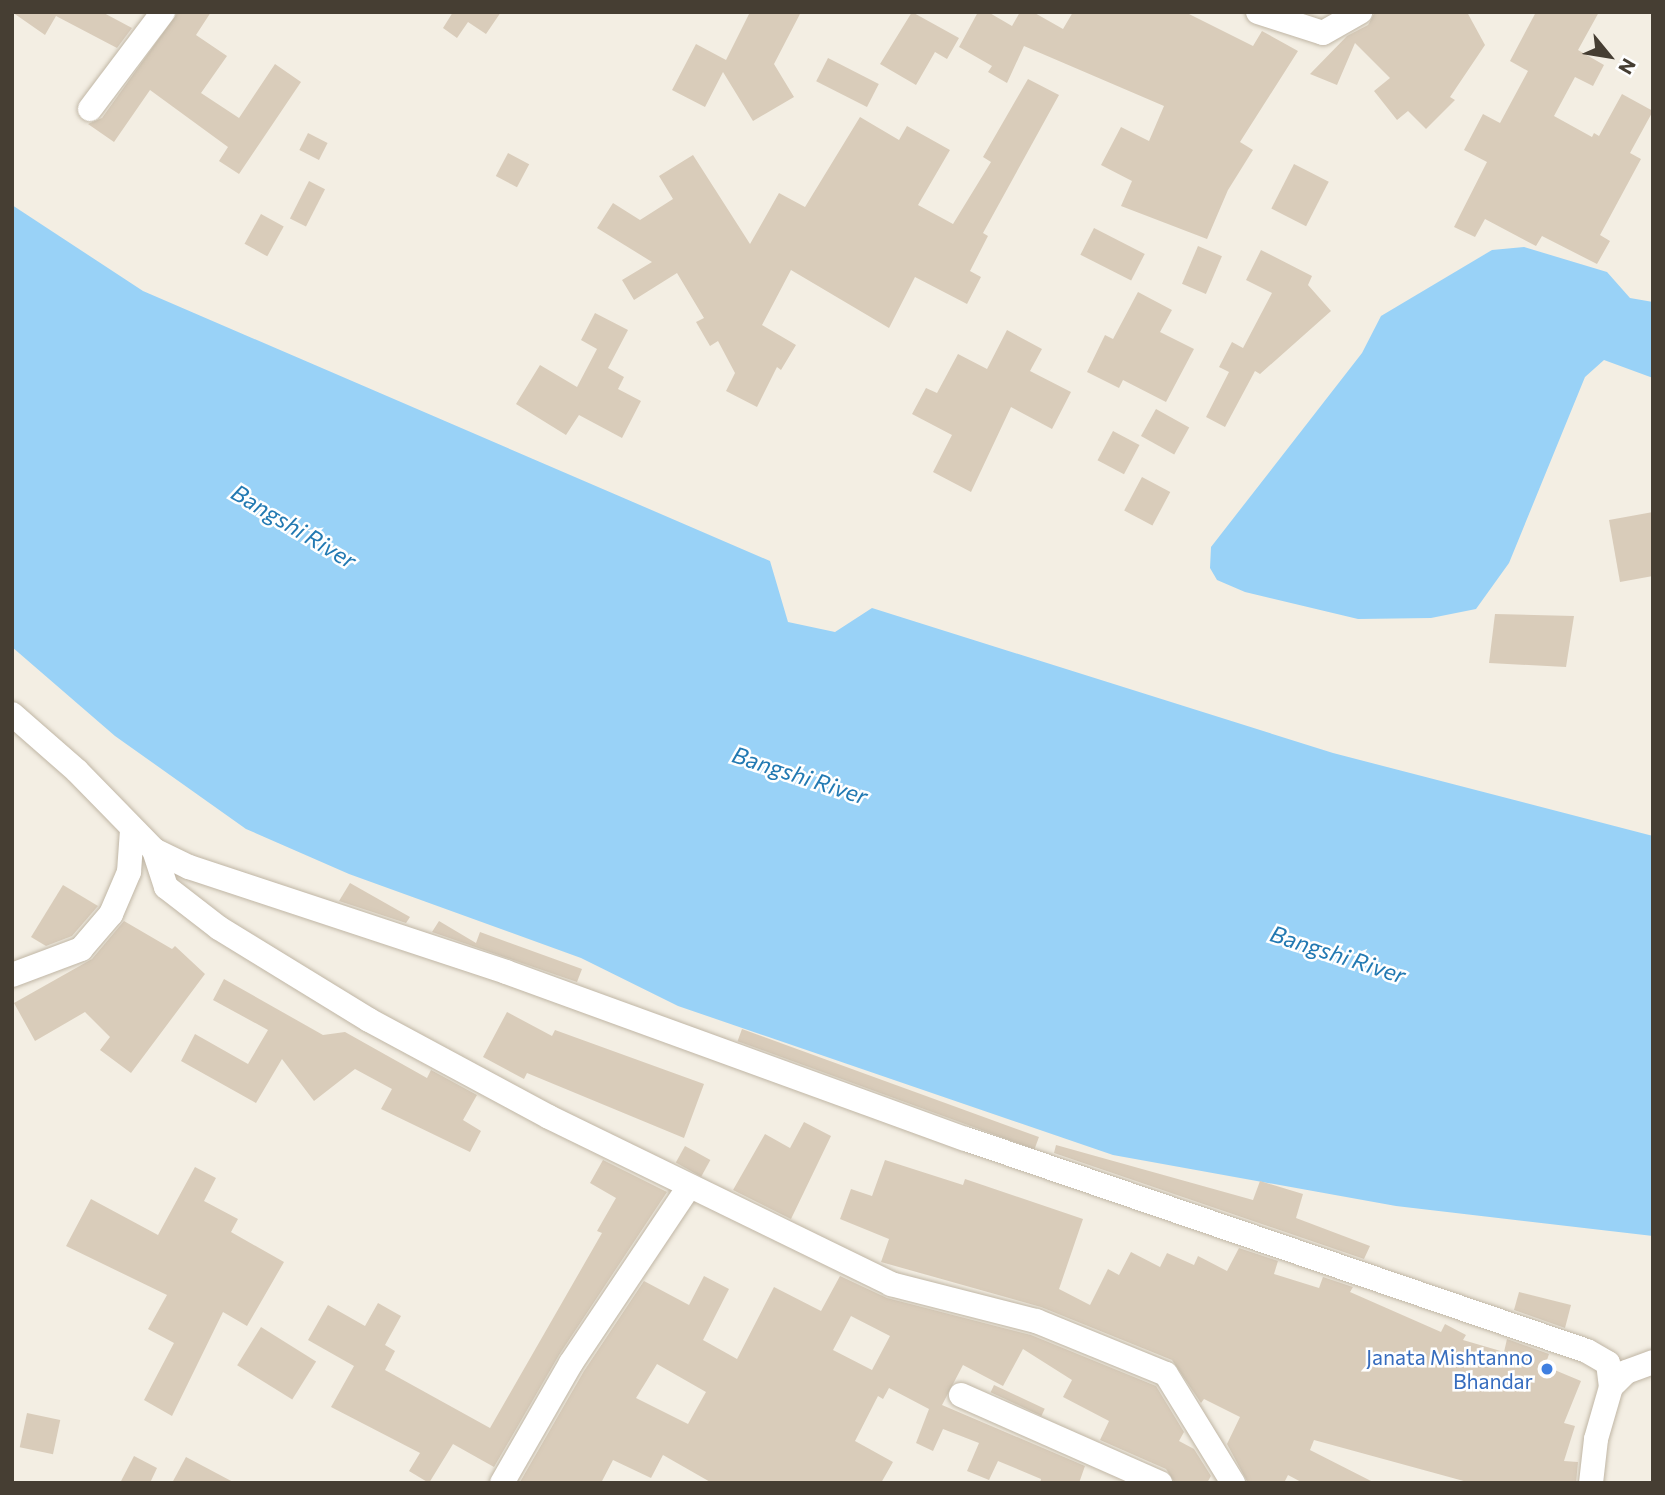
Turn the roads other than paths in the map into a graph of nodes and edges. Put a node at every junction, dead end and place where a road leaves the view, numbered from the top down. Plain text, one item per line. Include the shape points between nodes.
1 (163, 12) edge
2 (1258, 12) edge
3 (1360, 12) edge
4 (90, 109) dead end
5 (12, 714) edge
6 (132, 830) junction
7 (154, 850) junction
8 (12, 975) edge
9 (688, 1188) junction
10 (1653, 1362) edge
11 (1611, 1387) junction
12 (961, 1395) dead end
13 (502, 1483) edge
14 (1160, 1483) edge
15 (1233, 1483) edge
16 (1591, 1483) edge

1 - 4 street
2 - 3 street via 1323,33
5 - 6 street via 77,771
6 - 7 street
6 - 8 street via 128,872 111,914 81,949
7 - 9 street via 166,887 219,928 369,1020
7 - 11 street via 189,867 506,972 966,1139 1587,1351 1608,1363
9 - 13 street via 571,1363
9 - 15 street via 891,1284 983,1304 1144,1362 1166,1374
10 - 11 street via 1626,1372
11 - 16 street via 1596,1438
12 - 14 street

